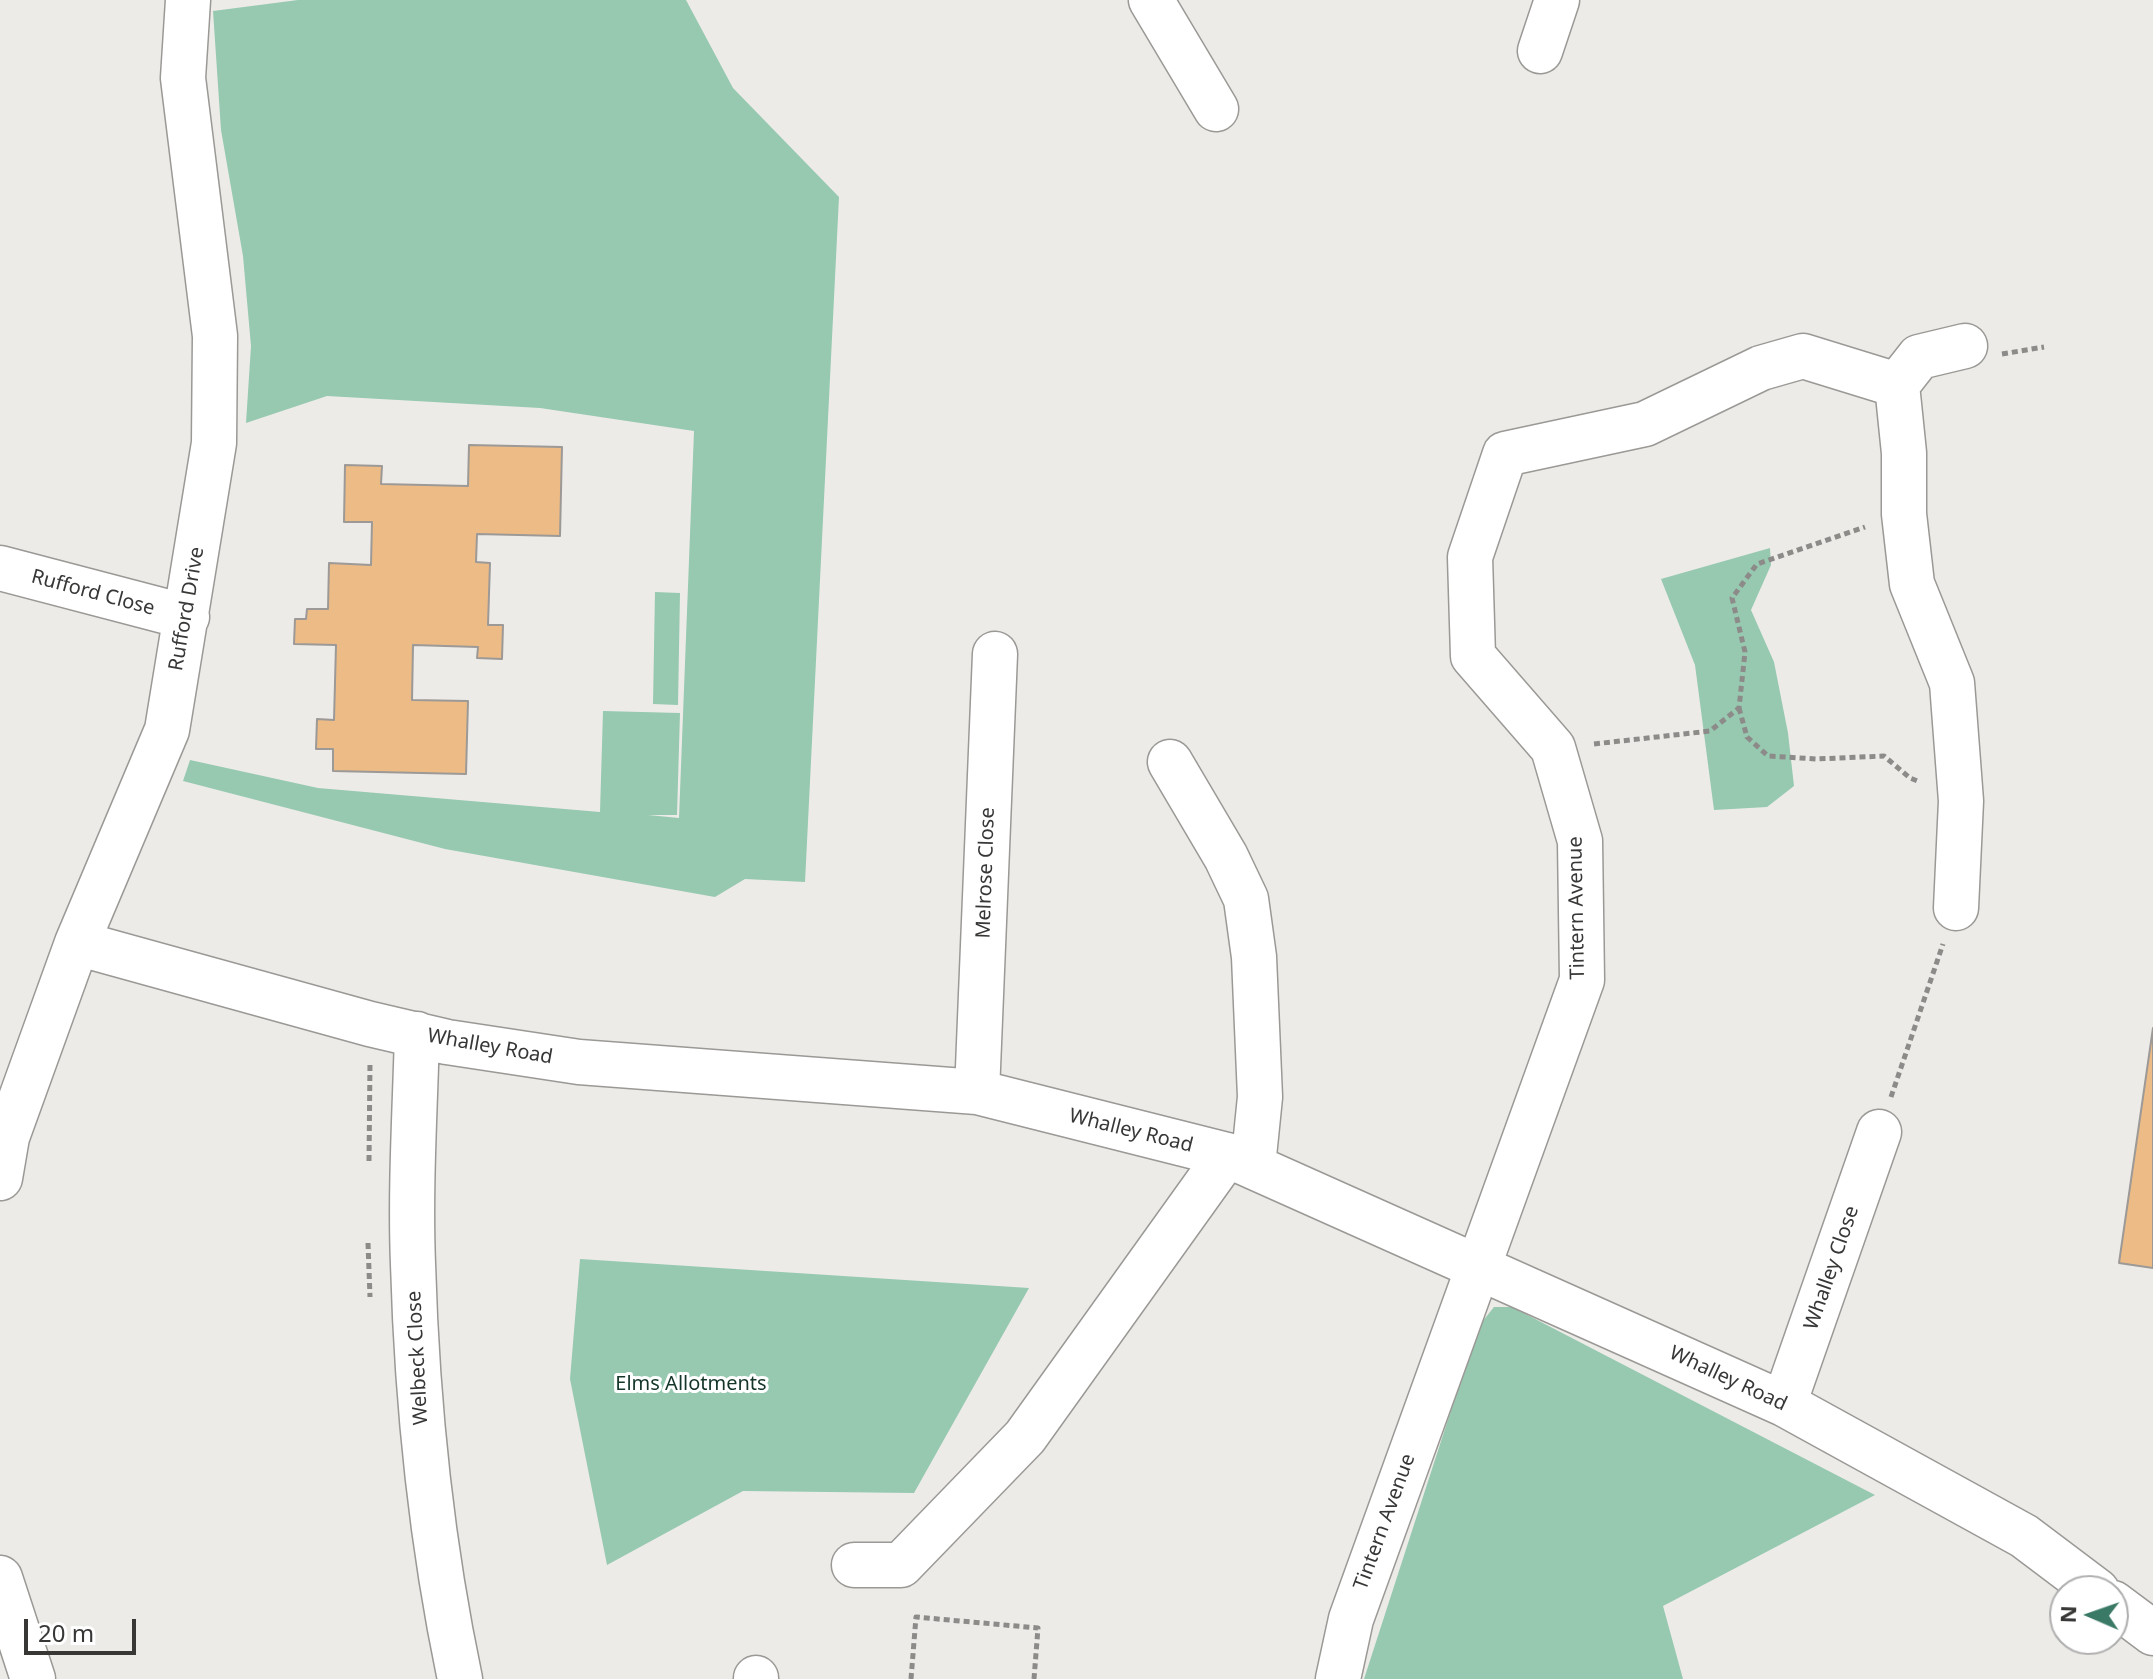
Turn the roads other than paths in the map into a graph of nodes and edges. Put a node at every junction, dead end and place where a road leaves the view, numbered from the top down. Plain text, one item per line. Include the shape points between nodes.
1 (1151, 0) edge
2 (1557, 0) edge
3 (188, 6) edge
4 (1540, 51) dead end
5 (1216, 109) dead end
6 (1965, 346) dead end
7 (1897, 385) junction
8 (0, 568) edge
9 (187, 617) junction
10 (995, 654) dead end
11 (1170, 762) dead end
12 (1956, 908) road end
13 (77, 943) junction
14 (417, 1034) junction
15 (977, 1092) junction
16 (1879, 1132) road end
17 (1240, 1160) junction
18 (0, 1178) edge
19 (1477, 1265) junction
20 (1784, 1404) junction
21 (854, 1565) dead end
22 (2076, 1575) edge
23 (0, 1578) edge
24 (2129, 1615) edge
25 (2153, 1633) edge
26 (33, 1679) edge
27 (460, 1679) edge
28 (1338, 1679) edge

1 - 5 street
2 - 4 street
3 - 9 street, Rufford Drive via 183,78 215,367 214,443
6 - 7 street via 1919,357
7 - 12 street via 1912,584 1952,683 1961,801
7 - 19 street, Tintern Avenue via 1803,356 1761,368 1645,424 1505,454 1470,557 1473,656 1553,748 1580,841 1582,980
8 - 9 street, Rufford Close
9 - 13 street, Rufford Drive via 167,730
10 - 15 street, Melrose Close
11 - 17 street via 1246,899 1260,1097
13 - 14 street, Whalley Road
13 - 18 street, Rufford Drive via 7,1137
14 - 15 street, Whalley Road via 579,1062
14 - 27 street, Welbeck Close via 412,1261 421,1426
15 - 17 street, Whalley Road
16 - 20 street, Whalley Close
17 - 19 street, Whalley Road
17 - 21 street via 1025,1437 901,1565
19 - 20 street, Whalley Road
19 - 28 street, Tintern Avenue via 1351,1619
20 - 22 street, Whalley Road via 2024,1536
23 - 26 street
24 - 25 street

